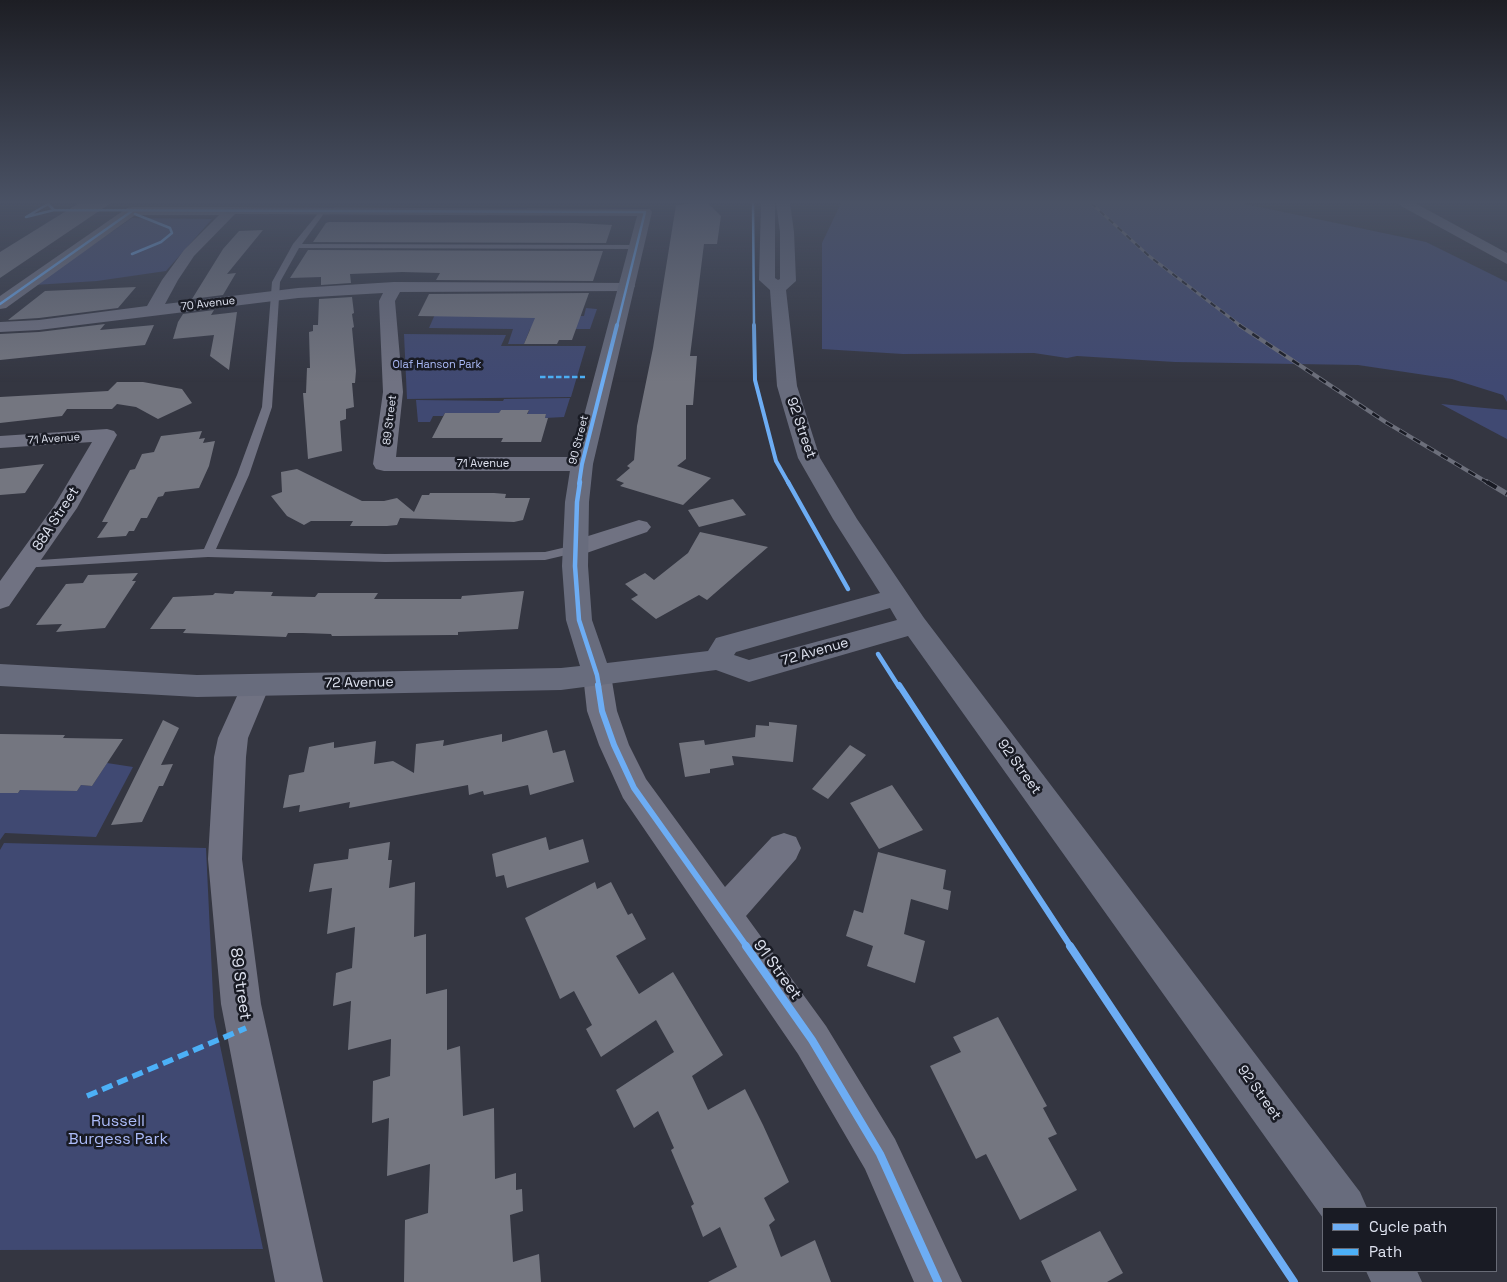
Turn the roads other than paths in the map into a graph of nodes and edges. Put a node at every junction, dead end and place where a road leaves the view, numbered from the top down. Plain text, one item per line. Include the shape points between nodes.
1 (58, 263) edge
2 (183, 263) edge
3 (287, 263) edge
4 (634, 263) edge
5 (767, 263) edge
6 (788, 263) edge
7 (627, 286) junction
8 (394, 287) junction
9 (778, 288) junction
10 (276, 295) junction
11 (0, 304) edge
12 (154, 310) junction
13 (0, 327) edge
14 (108, 435) joint
15 (0, 442) edge
16 (384, 464) joint
17 (582, 464) junction
18 (639, 528) dead end
19 (575, 549) junction
20 (208, 553) junction
21 (25, 565) junction
22 (895, 598) junction
23 (0, 600) edge
24 (914, 625) junction
25 (717, 660) junction
26 (0, 674) edge
27 (597, 676) junction
28 (256, 685) junction
29 (784, 848) dead end
30 (723, 915) junction
31 (1343, 1207) edge
32 (298, 1282) edge
33 (938, 1282) edge

1 - 11 street
2 - 12 street
3 - 10 lane via 276,282
4 - 7 street, 90 Street
5 - 9 street, 92 Street via 767,280
6 - 9 street via 788,281
7 - 8 street, 70 Avenue
7 - 17 street, 90 Street
8 - 10 street, 70 Avenue
8 - 16 street, 89 Street via 387,301 393,392
9 - 22 street, 92 Street via 787,386 810,458
10 - 12 street, 70 Avenue
10 - 20 lane via 267,407 243,475
12 - 13 street, 70 Avenue
14 - 15 street, 71 Avenue
14 - 21 street, 88A Street via 65,508
16 - 17 street, 71 Avenue
17 - 19 street, 90 Street
18 - 19 street
19 - 20 lane via 545,556 385,558
19 - 27 street, 90 Street via 579,620
20 - 21 lane
21 - 23 street, 88A Street
22 - 24 street, 92 Street
22 - 25 street via 726,645
24 - 25 street, 72 Avenue via 749,671
24 - 31 street, 92 Street
25 - 27 street, 72 Avenue
26 - 28 street, 72 Avenue via 191,686
27 - 28 street, 72 Avenue
27 - 30 street, 91 Street via 602,711 634,788
28 - 32 street, 89 Street via 233,738 225,859 241,1004
29 - 30 street
30 - 33 street, 91 Street via 812,1040 880,1154

